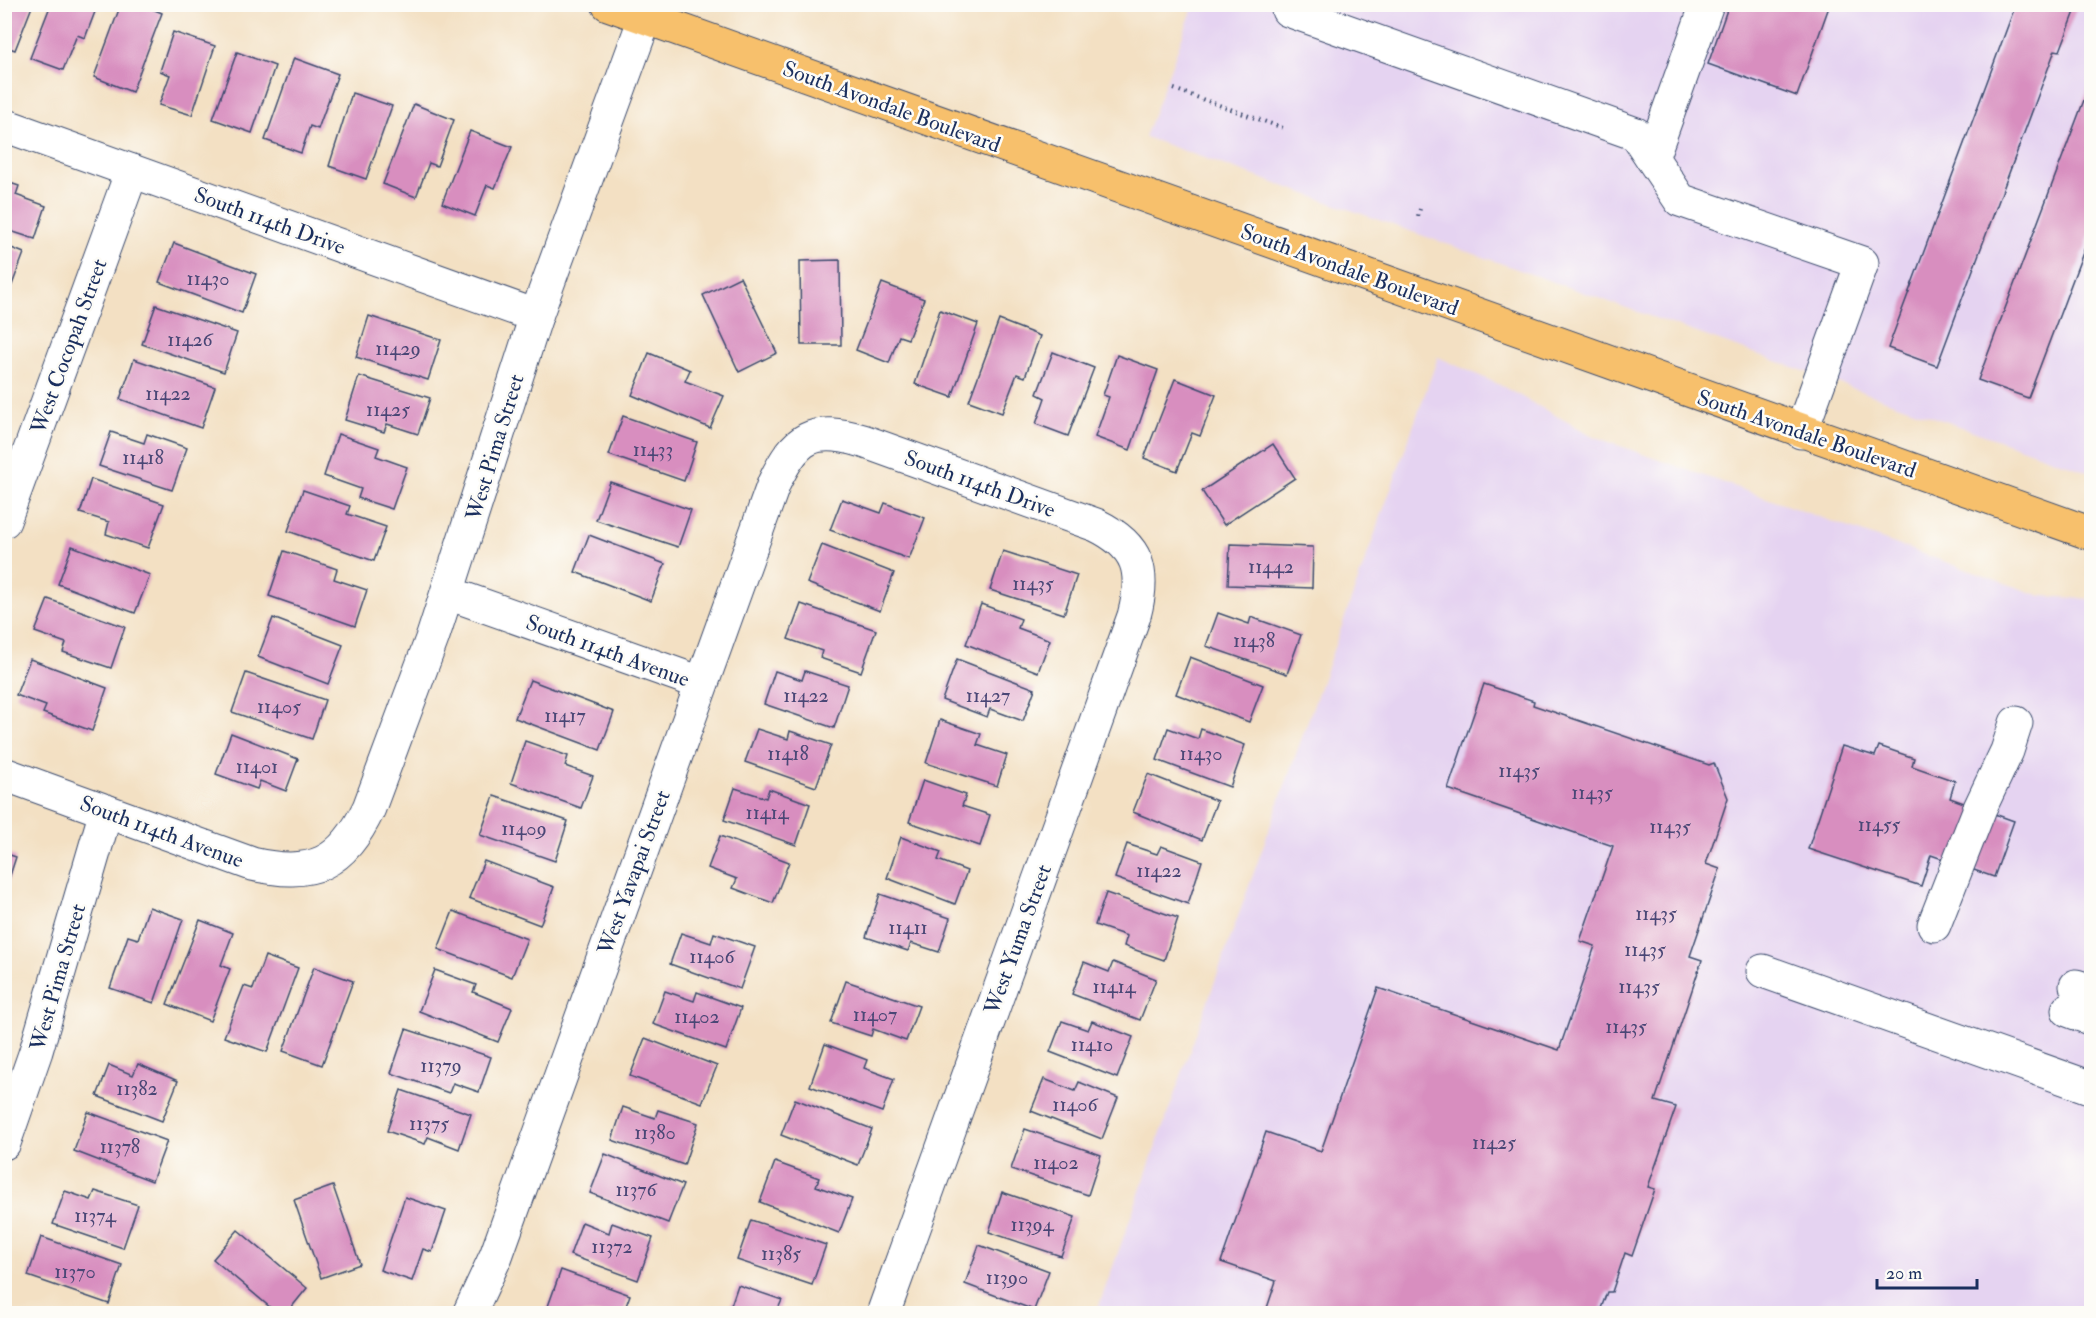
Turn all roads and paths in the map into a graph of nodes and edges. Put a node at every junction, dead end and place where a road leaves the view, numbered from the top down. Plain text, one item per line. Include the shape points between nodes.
1 (608, 4) edge
2 (1707, 4) edge
3 (1288, 10) dead end
4 (1335, 15) edge
5 (645, 18) junction
6 (1174, 88) dead end
7 (4, 125) edge
8 (1283, 128) dead end
9 (1652, 158) junction
10 (132, 171) junction
11 (1420, 210) dead end
12 (1418, 216) dead end
13 (536, 316) junction
14 (1801, 432) junction
15 (808, 437) joint
16 (4, 520) edge
17 (2091, 534) edge
18 (1137, 563) joint
19 (448, 593) junction
20 (701, 683) junction
21 (2016, 723) dead end
22 (4, 774) edge
23 (106, 811) junction
24 (323, 864) joint
25 (1934, 925) dead end
26 (1763, 971) dead end
27 (2091, 1088) edge
28 (4, 1143) edge
29 (469, 1314) edge
30 (883, 1314) edge

1 - 5 main road, South Avondale Boulevard
2 - 9 street
3 - 4 street
4 - 9 street via 1636,134
5 - 13 street, West Pima Street
5 - 14 main road, South Avondale Boulevard
6 - 8 path
7 - 10 street, South 114th Drive
9 - 14 street via 1680,200 1862,263
10 - 13 street, South 114th Drive
10 - 16 street, West Cocopah Street
11 - 12 path
13 - 19 street, West Pima Street
14 - 17 main road, South Avondale Boulevard
15 - 18 street, South 114th Drive via 827,434 863,441 1096,525 1127,546
15 - 20 street, West Yavapai Street via 792,451 774,483
18 - 30 street, West Yuma Street via 1139,598 1134,616
19 - 20 street, South 114th Avenue
19 - 24 street, West Pima Street via 369,808 344,849
20 - 29 street, West Yavapai Street via 496,1256
21 - 25 street
22 - 23 street, South 114th Avenue
23 - 24 street, South 114th Avenue via 276,870
23 - 28 street, West Pima Street via 36,1051
26 - 27 street

